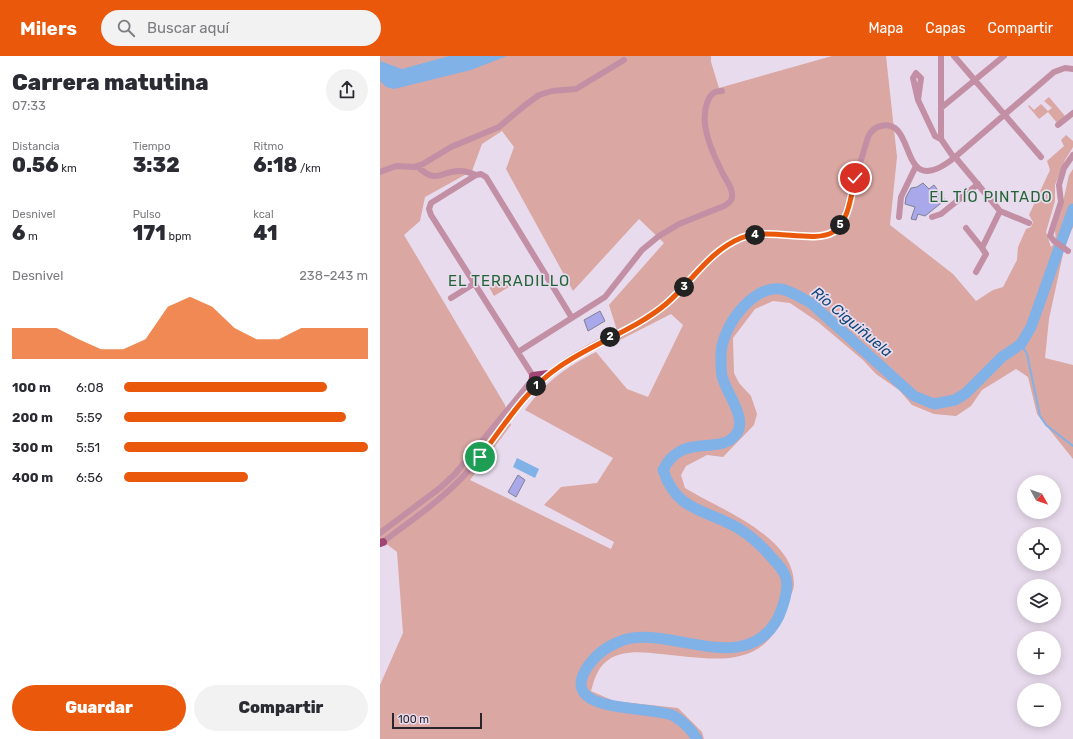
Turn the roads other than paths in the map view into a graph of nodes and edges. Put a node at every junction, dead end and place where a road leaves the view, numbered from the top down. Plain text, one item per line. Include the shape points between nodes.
1 (941, 56) edge
2 (954, 56) edge
3 (1004, 56) edge
4 (624, 60) dead end
5 (1073, 69) edge
6 (976, 80) junction
7 (722, 91) dead end
8 (918, 100) dead end
9 (941, 108) junction
10 (1073, 113) edge
11 (1005, 114) junction
12 (1058, 125) dead end
13 (940, 139) junction
14 (1073, 155) edge
15 (954, 157) junction
16 (1041, 157) dead end
17 (417, 166) junction
18 (916, 166) junction
19 (380, 172) edge
20 (476, 175) junction
21 (978, 184) junction
22 (1000, 211) junction
23 (899, 217) dead end
24 (932, 217) dead end
25 (1029, 223) dead end
26 (966, 228) dead end
27 (982, 248) junction
28 (1066, 250) dead end
29 (976, 272) dead end
30 (475, 284) junction
31 (451, 298) dead end
32 (572, 318) junction
33 (518, 352) junction
34 (548, 374) junction
35 (533, 376) junction
36 (530, 387) junction
37 (380, 533) edge
38 (381, 543) edge

1 - 9 street
2 - 6 street
3 - 6 street
4 - 17 street via 576,89 552,91 539,96 499,127 450,147
5 - 11 street via 1065,68 1054,72
6 - 9 street
6 - 11 street
7 - 32 street via 710,95 703,120 715,157 731,190 730,201 659,236 642,250 605,297
8 - 13 street via 935,136
9 - 13 street
10 - 12 street
11 - 15 street
11 - 16 street
13 - 15 street
14 - 28 street via 1063,171 1059,185 1061,202 1050,236
15 - 18 street via 934,171 924,171
15 - 21 street
17 - 19 street via 396,166
17 - 20 street via 435,177 462,171
18 - 23 street via 901,197
18 - 34 street via 899,131 888,125 876,128 868,137 844,220 834,232 820,237 765,233 733,242 713,257 661,308 578,354
20 - 30 street via 434,201 429,209
20 - 32 street via 484,176
21 - 22 street
21 - 24 street via 941,214
22 - 25 street
22 - 27 street
26 - 27 street
27 - 29 street via 986,254
30 - 31 street
30 - 33 street
32 - 33 street
33 - 35 street
34 - 35 main road
34 - 36 street
35 - 36 main road
36 - 37 street via 455,474
36 - 38 street via 468,472

